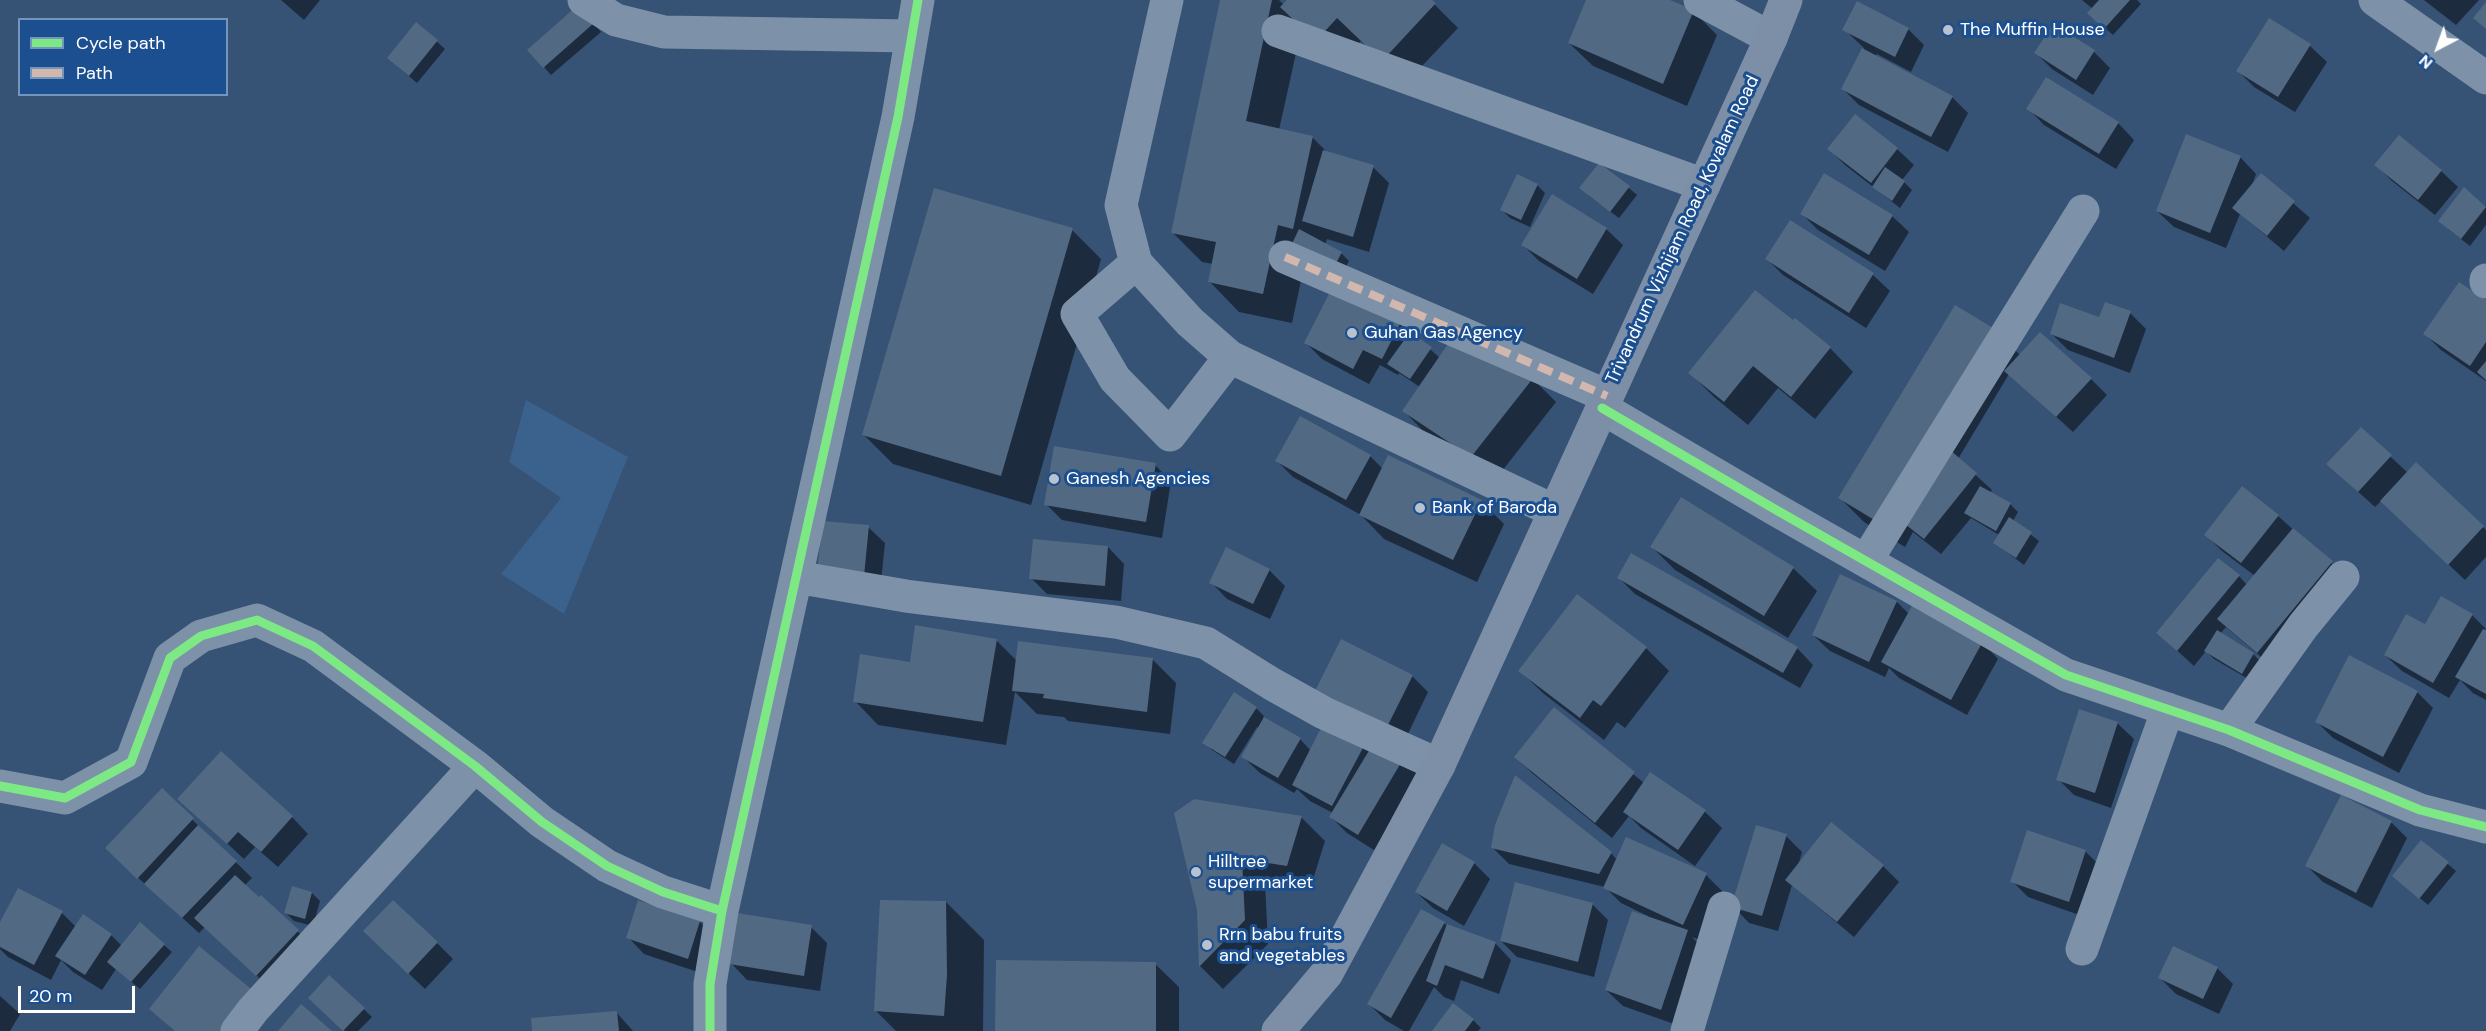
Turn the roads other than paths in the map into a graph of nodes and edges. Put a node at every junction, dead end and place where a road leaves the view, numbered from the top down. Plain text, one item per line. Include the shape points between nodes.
1 (584, 0) edge
2 (918, 0) edge
3 (1167, 0) edge
4 (1700, 0) edge
5 (1786, 0) edge
6 (2375, 0) edge
7 (1278, 31) dead end
8 (912, 36) junction
9 (1771, 38) junction
10 (2486, 78) edge
11 (1704, 185) junction
12 (2083, 211) dead end
13 (1285, 257) dead end
14 (1136, 263) junction
15 (1230, 357) junction
16 (1604, 402) junction
17 (1554, 511) junction
18 (1866, 561) junction
19 (796, 577) junction
20 (2343, 577) dead end
21 (2168, 709) junction
22 (2229, 730) junction
23 (1439, 765) junction
24 (475, 766) junction
25 (0, 786) edge
26 (2486, 827) edge
27 (1724, 908) dead end
28 (722, 911) junction
29 (2082, 950) dead end
30 (237, 1031) edge
31 (710, 1031) edge
32 (1278, 1031) edge
33 (1687, 1031) edge

1 - 8 street via 616,20 664,32
2 - 8 street
3 - 14 street via 1121,205
4 - 9 street
5 - 9 main road, Trivandrum Vizhijam Road, Kovalam Road
6 - 10 street
7 - 11 street
8 - 19 street
9 - 11 main road, Trivandrum Vizhijam Road, Kovalam Road
11 - 16 main road, Trivandrum Vizhijam Road, Kovalam Road
12 - 18 street
13 - 16 street
14 - 15 street via 1190,322
14 - 15 street via 1077,314 1115,379 1170,435
15 - 17 street
16 - 17 main road, Trivandrum Vizhijam Road, Kovalam Road
16 - 18 street
17 - 23 main road, Trivandrum Vizhijam Road, Kovalam Road
18 - 21 street via 2066,675
19 - 23 street via 906,596 1116,621 1206,643 1324,713
19 - 28 street
20 - 22 street
21 - 22 street
21 - 29 street
22 - 26 street via 2420,810
23 - 32 main road, Trivandrum Vizhijam Road, Kovalam Road via 1327,973
24 - 25 street via 313,646 257,620 201,636 170,658 131,762 65,798
24 - 28 street via 542,822 607,866 663,892
24 - 30 street
27 - 33 street
28 - 31 street via 710,984

